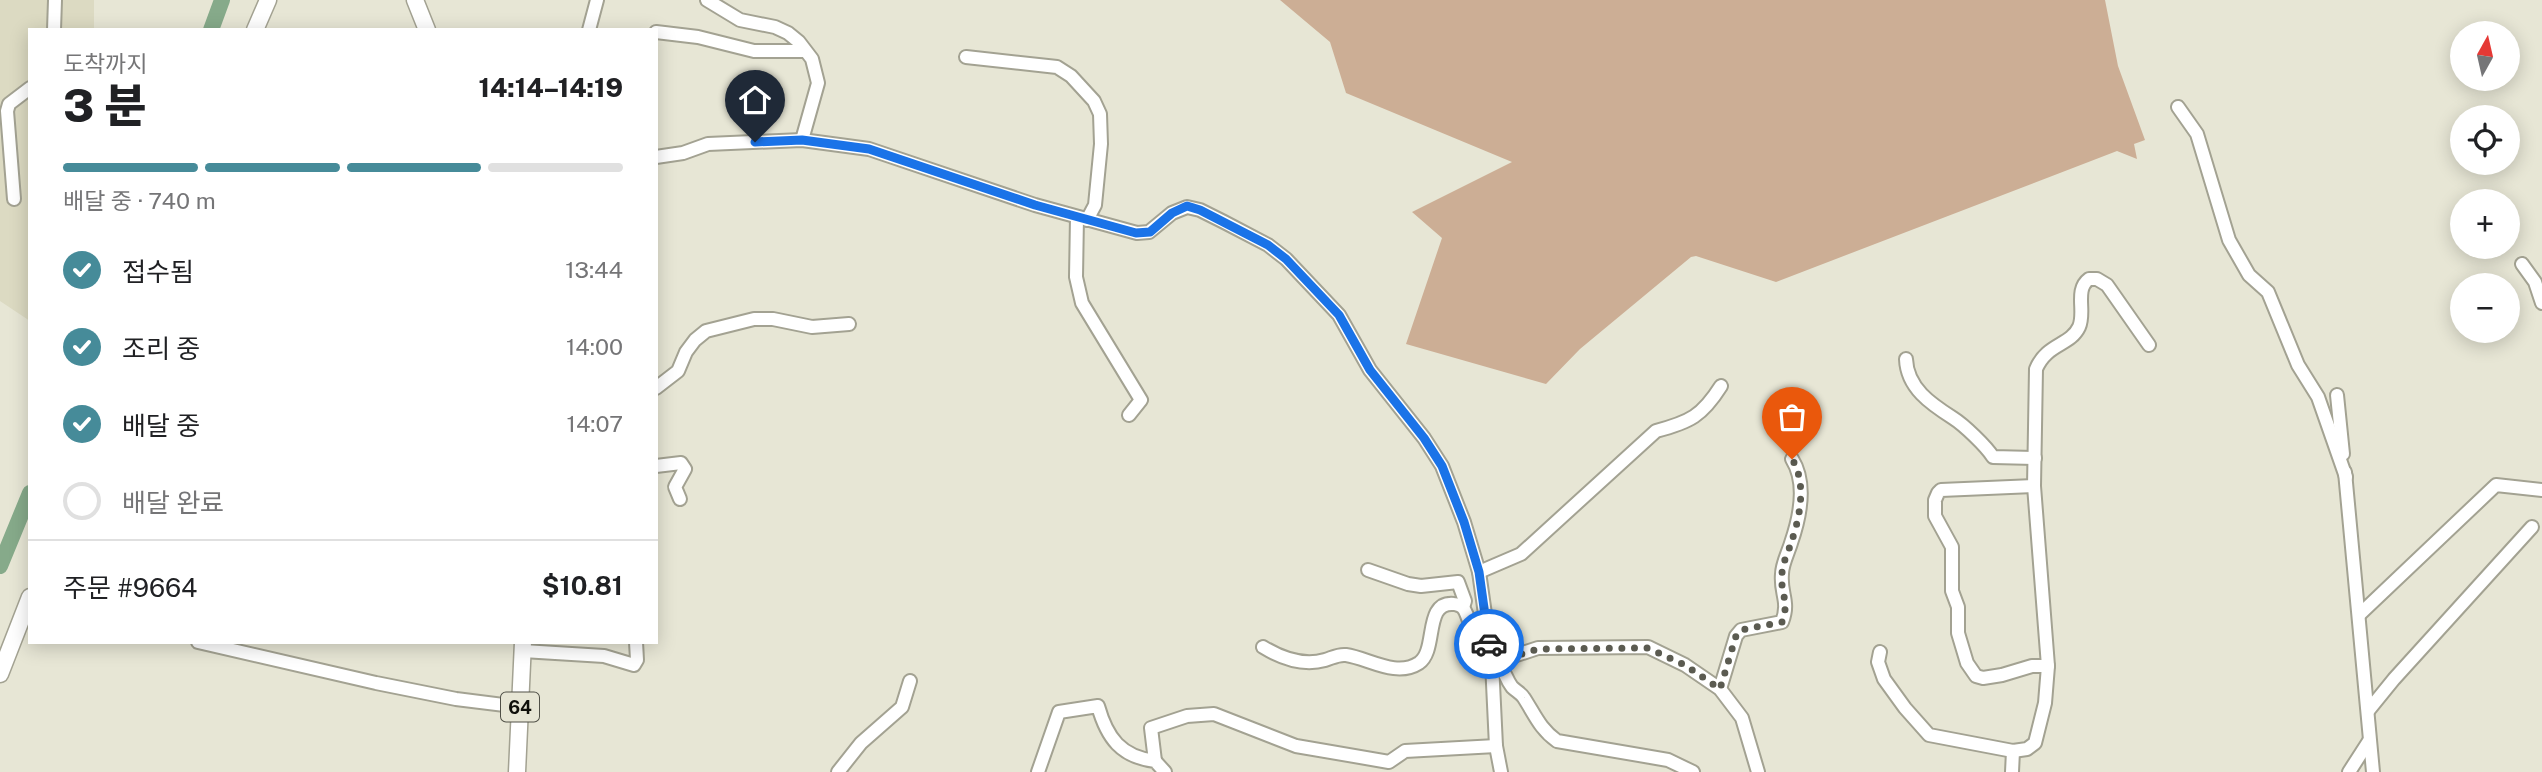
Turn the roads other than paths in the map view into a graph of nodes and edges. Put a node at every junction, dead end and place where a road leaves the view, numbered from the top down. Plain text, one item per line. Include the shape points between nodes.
1 (55, 0) edge
2 (268, 0) edge
3 (415, 0) edge
4 (597, 0) edge
5 (707, 0) edge
6 (54, 28) edge
7 (256, 28) edge
8 (425, 28) edge
9 (590, 28) edge
10 (658, 32) edge
11 (804, 51) junction
12 (966, 57) dead end
13 (28, 90) edge
14 (2178, 107) dead end
15 (802, 140) junction
16 (658, 157) edge
17 (14, 199) dead end
18 (1082, 219) junction
19 (2522, 264) dead end
20 (2542, 303) edge
21 (849, 324) dead end
22 (2149, 345) dead end
23 (1906, 359) dead end
24 (658, 386) edge
25 (1721, 386) dead end
26 (2337, 395) dead end
27 (1129, 415) dead end
28 (2035, 458) junction
29 (1792, 459) dead end
30 (658, 466) edge
31 (2346, 477) junction
32 (2034, 486) junction
33 (2542, 490) edge
34 (680, 499) dead end
35 (2532, 527) dead end
36 (1368, 570) dead end
37 (1479, 572) junction
38 (28, 605) edge
39 (1463, 607) junction
40 (2359, 615) junction
41 (207, 644) edge
42 (636, 644) edge
43 (523, 647) edge
44 (1263, 647) dead end
45 (1880, 652) dead end
46 (1491, 658) junction
47 (2048, 666) junction
48 (0, 674) edge
49 (910, 681) dead end
50 (1720, 689) junction
51 (520, 707) junction
52 (2368, 711) junction
53 (2369, 741) junction
54 (1496, 747) junction
55 (2013, 751) junction
56 (1155, 761) junction
57 (517, 772) edge
58 (838, 772) edge
59 (1038, 772) edge
60 (1165, 772) edge
61 (1501, 772) edge
62 (1693, 772) edge
63 (1758, 772) edge
64 (2012, 772) edge
65 (2349, 772) edge
66 (2374, 772) edge

1 - 6 street
2 - 7 main road
3 - 8 main road
4 - 9 street
5 - 11 street via 740,20 788,33
10 - 11 street via 754,51
11 - 15 street via 812,59 818,83
12 - 18 street via 1057,67 1094,101 1100,114 1095,205
13 - 17 street via 6,111
14 - 31 street via 2197,134 2229,240 2249,275 2268,292 2298,365 2318,397
15 - 16 street via 708,144
15 - 18 street via 869,149
18 - 27 street via 1076,277 1082,303 1141,400
18 - 37 street via 1136,233 1150,232 1187,206 1268,245 1286,259 1339,315 1370,370 1442,466
19 - 20 street
21 - 24 street via 812,327 754,319 706,331 686,352 678,371
22 - 28 street via 2108,285 2097,279 2085,282 2081,324 2041,356 2036,369
23 - 28 street via 1910,376 1930,405 1956,419 1993,457
25 - 37 street via 1708,407 1681,424 1656,431 1521,554
26 - 31 street
28 - 32 street
29 - 50 street via 1801,485 1798,522 1782,572 1786,612 1782,622 1741,630
30 - 34 street via 681,463 685,469 676,487
31 - 40 street
32 - 47 street
32 - 47 street via 1941,491 1934,508 1952,547 1958,633 1976,676 2002,676
33 - 40 street via 2496,485
35 - 52 street
36 - 39 street via 1421,586 1458,582
37 - 46 street
38 - 48 main road
39 - 44 street via 1444,605 1437,611 1429,647 1411,667 1388,668 1344,655 1317,662 1291,660
39 - 46 street
40 - 52 street
41 - 51 street via 456,699
42 - 43 street via 634,664
43 - 51 main road, 64
45 - 55 street via 1884,679 1929,735
46 - 50 street via 1538,649 1648,648 1685,665
46 - 54 street
46 - 62 street via 1523,695 1544,732 1557,741 1668,760
47 - 55 street via 2035,743 2027,750
49 - 58 street via 902,707 861,743
50 - 63 street via 1742,718
51 - 57 main road, 64
52 - 53 street
53 - 65 street
53 - 66 street
54 - 56 street via 1405,751 1389,762 1296,746 1214,714 1187,716 1152,728
54 - 61 street
55 - 64 street
56 - 59 street via 1124,752 1103,725 1098,706 1059,712
56 - 60 street

